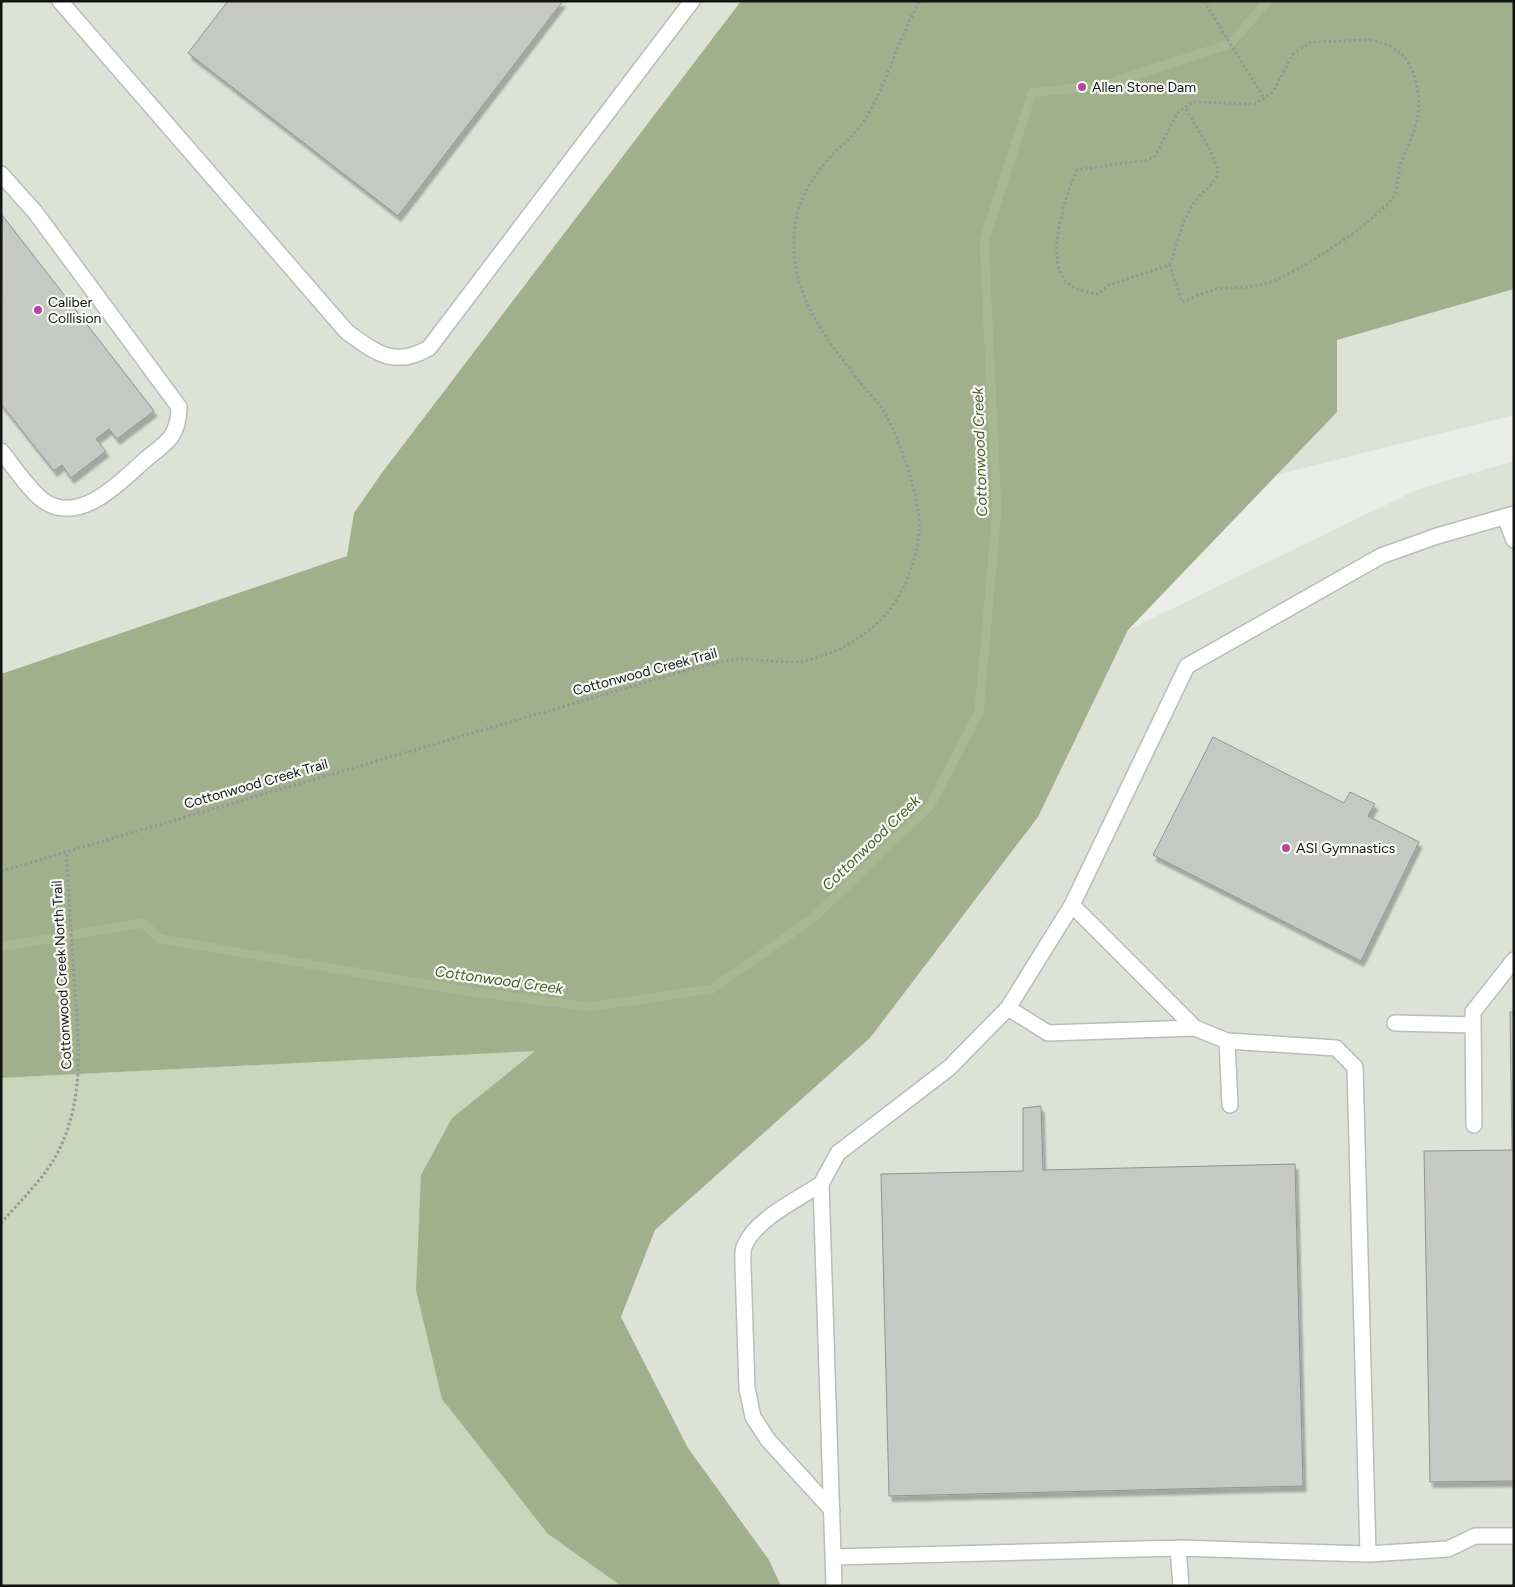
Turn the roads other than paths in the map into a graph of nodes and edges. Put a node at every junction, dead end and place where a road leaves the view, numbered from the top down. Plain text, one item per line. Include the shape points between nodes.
1 (60, 1) edge
2 (692, 1) edge
3 (1, 174) edge
4 (1, 451) edge
5 (1509, 515) edge
6 (1514, 540) edge
7 (1072, 905) junction
8 (1514, 960) edge
9 (1008, 1008) junction
10 (1395, 1023) dead end
11 (1473, 1025) junction
12 (1195, 1028) junction
13 (1227, 1041) junction
14 (1230, 1106) dead end
15 (1474, 1126) dead end
16 (822, 1184) junction
17 (832, 1510) junction
18 (1514, 1536) edge
19 (1178, 1548) junction
20 (1368, 1554) junction
21 (833, 1557) junction
22 (834, 1586) edge
23 (1182, 1586) edge

1 - 2 lane via 347,332 378,354 413,357 430,348
3 - 4 lane via 35,212 180,408 171,436 110,492 81,506 47,503
5 - 6 lane
5 - 7 lane via 1381,556 1187,666
7 - 9 lane
7 - 12 lane
8 - 11 lane via 1473,1012
9 - 12 lane via 1048,1033
9 - 16 lane via 949,1068 838,1153
10 - 11 lane
11 - 15 lane
12 - 13 lane
13 - 14 lane
13 - 20 lane via 1336,1048 1356,1066
16 - 17 lane
16 - 17 lane via 764,1222 744,1249 743,1266 747,1388 753,1418 768,1440
17 - 21 lane
18 - 20 lane via 1475,1536 1448,1549
19 - 20 lane
19 - 21 lane
19 - 23 lane
21 - 22 lane

